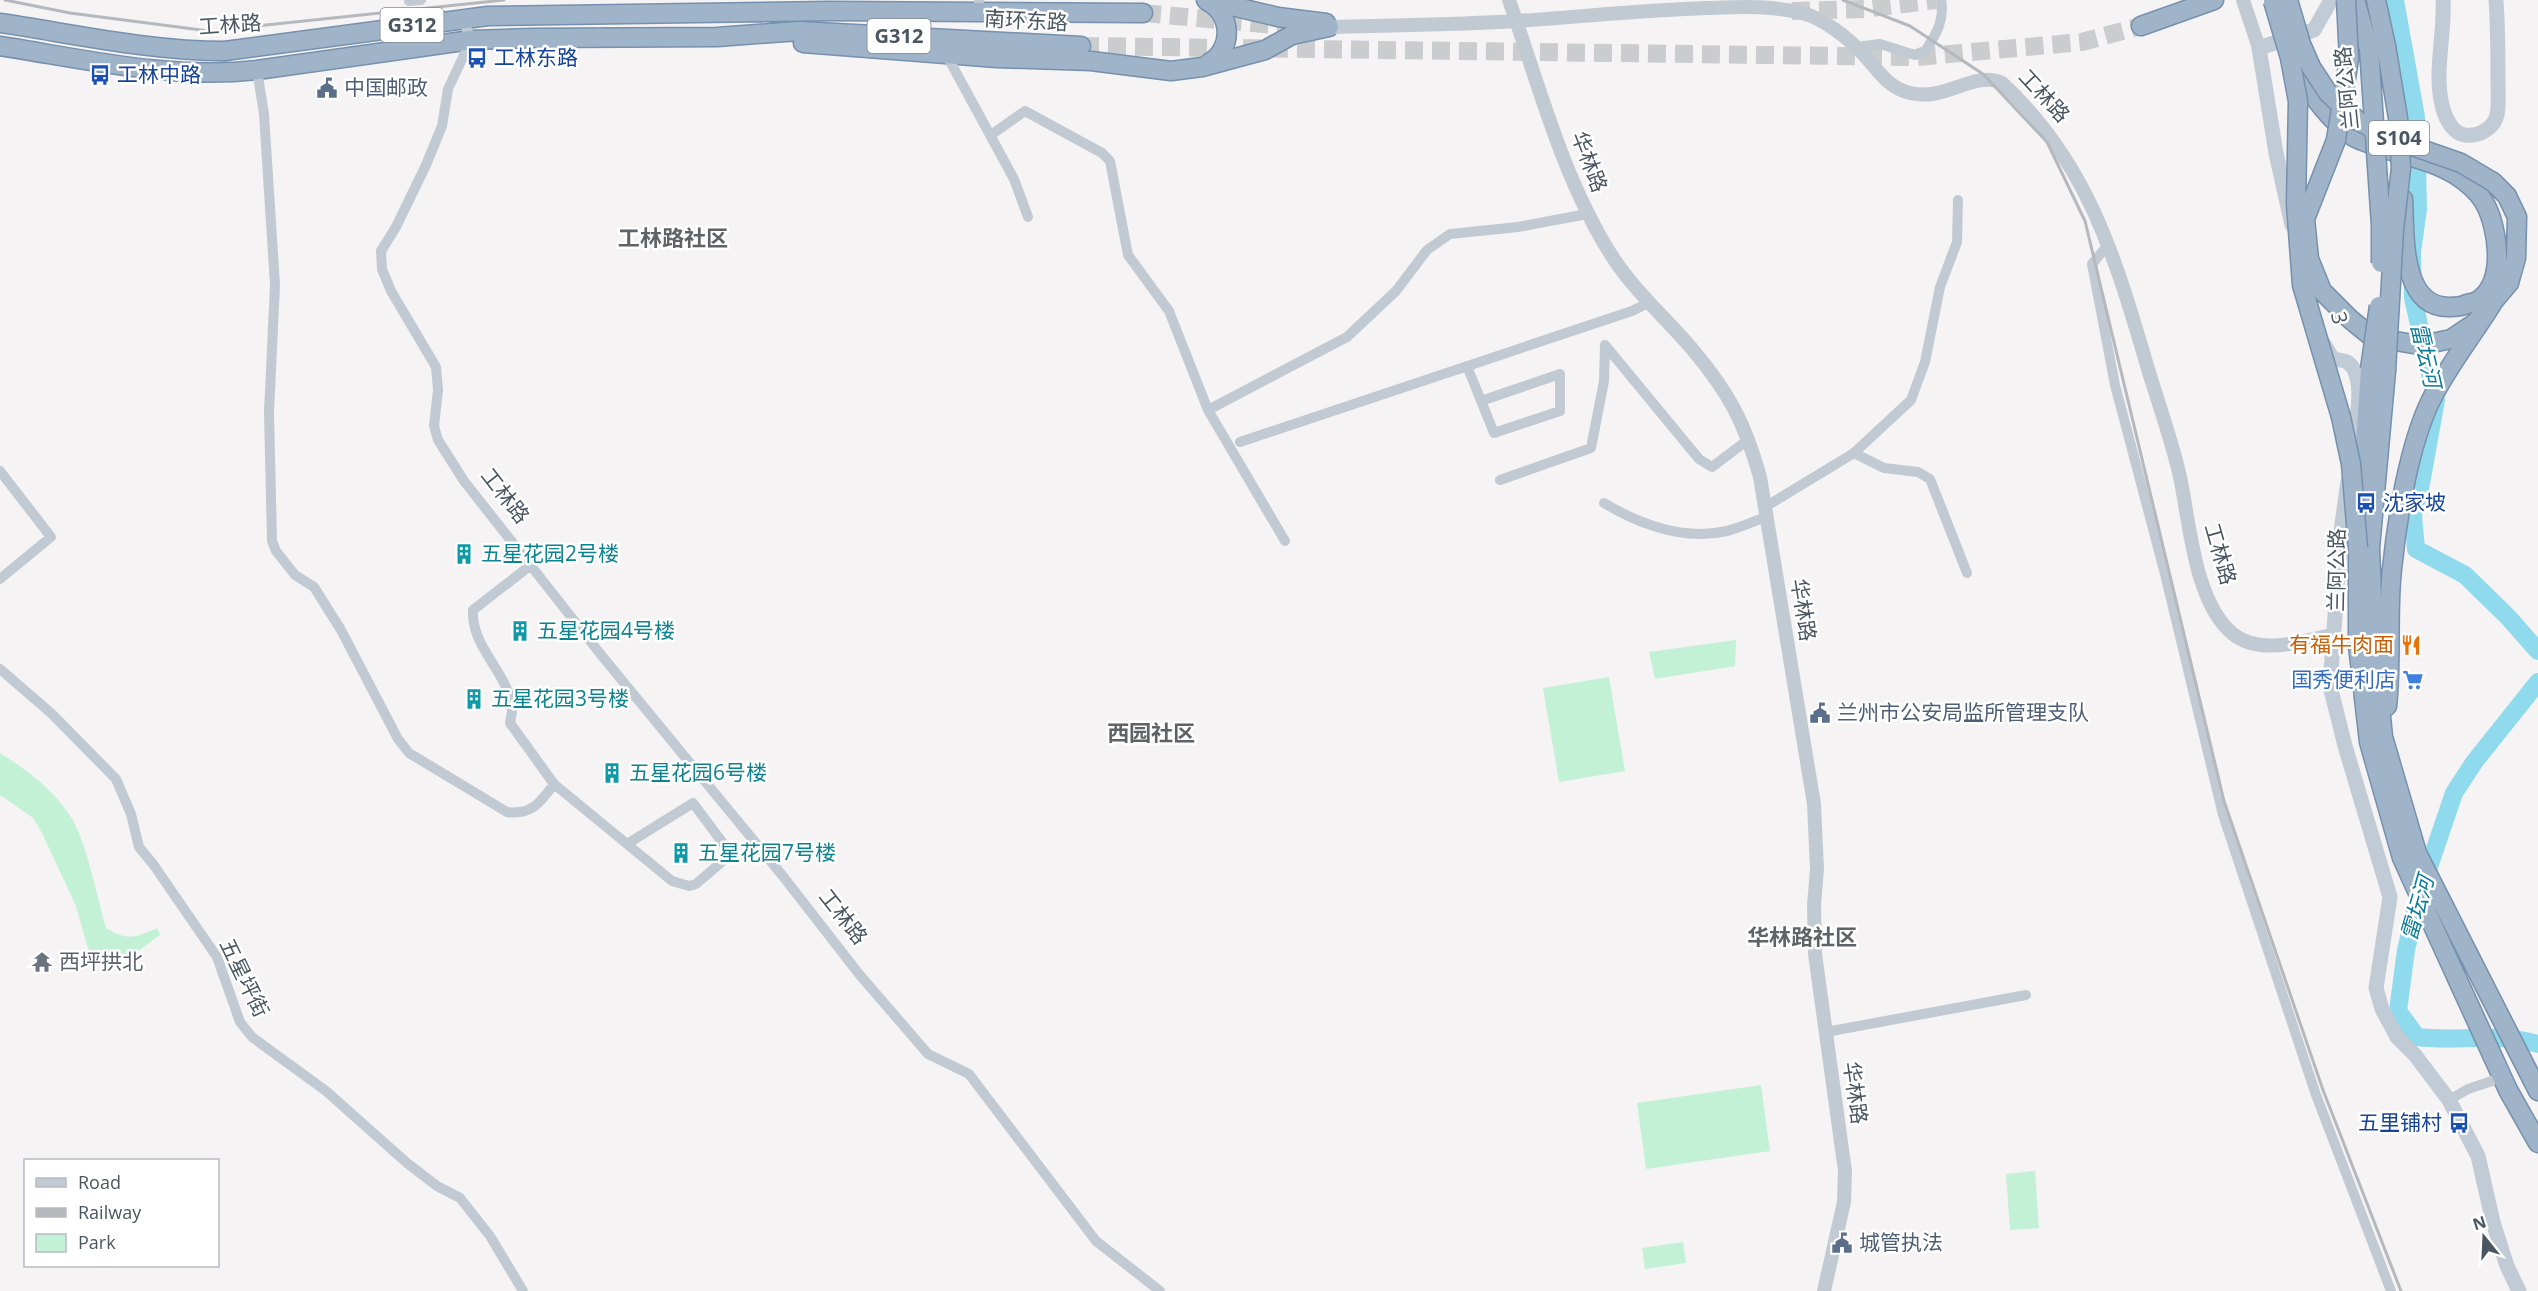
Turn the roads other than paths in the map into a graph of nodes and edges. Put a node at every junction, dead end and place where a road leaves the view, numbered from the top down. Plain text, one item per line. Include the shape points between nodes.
1 (421, 0) edge
2 (979, 0) edge
3 (1085, 0) edge
4 (1205, 0) edge
5 (1941, 0) edge
6 (2214, 0) edge
7 (2243, 0) edge
8 (2273, 0) edge
9 (2288, 0) edge
10 (2331, 0) edge
11 (2346, 0) edge
12 (2355, 0) edge
13 (2376, 0) edge
14 (2443, 0) edge
15 (2496, 0) edge
16 (409, 1) edge
17 (1510, 2) edge
18 (828, 11) junction
19 (1143, 13) tunnel mouth
20 (463, 19) junction
21 (1517, 21) junction
22 (0, 23) edge
23 (2141, 26) tunnel mouth
24 (1329, 27) junction
25 (717, 37) junction
26 (471, 40) junction
27 (0, 46) edge
28 (1082, 46) tunnel mouth
29 (1856, 47) junction
30 (2259, 48) junction
31 (946, 54) junction
32 (2290, 58) junction
33 (1202, 67) junction
34 (256, 70) junction
35 (991, 135) junction
36 (2401, 168) junction
37 (1958, 200) dead end
38 (1587, 214) junction
39 (1028, 217) dead end
40 (2108, 245) junction
41 (1648, 303) junction
42 (2456, 343) junction
43 (1467, 366) junction
44 (1481, 401) junction
45 (1208, 410) junction
46 (1749, 440) junction
47 (1240, 442) dead end
48 (1854, 453) junction
49 (0, 471) edge
50 (1500, 480) dead end
51 (1604, 503) dead end
52 (1766, 512) junction
53 (1285, 541) dead end
54 (2364, 548) junction
55 (531, 566) junction
56 (1967, 573) dead end
57 (0, 579) edge
58 (2333, 635) junction
59 (0, 669) edge
60 (2383, 737) junction
61 (554, 784) junction
62 (627, 844) junction
63 (2026, 995) dead end
64 (1826, 1032) junction
65 (2492, 1081) dead end
66 (2538, 1091) edge
67 (2449, 1100) junction
68 (2538, 1143) edge
69 (523, 1291) edge
70 (1160, 1291) edge
71 (1824, 1291) edge
72 (2391, 1291) edge
73 (2519, 1291) edge

1 - 16 street
2 - 3 highway
2 - 18 highway via 874,2
4 - 24 highway via 1278,17 1326,22
4 - 33 highway via 1221,12 1228,33 1220,54
5 - 29 street via 1941,22 1925,51 1915,55 1881,44
6 - 23 highway
7 - 30 street, 3
8 - 32 highway, bridge
9 - 42 highway, bridge via 2311,67 2328,93 2358,121 2395,140 2461,163 2493,182 2507,196 2517,217 2516,258 2509,283
10 - 30 main road via 2314,30
11 - 42 highway, bridge via 2349,59 2345,89 2336,140 2305,219 2310,258 2322,291 2372,337 2413,344
12 - 54 highway, 兰阿公路 / S104, bridge via 2369,50 2381,225 2381,290 2370,369
13 - 36 highway, 兰阿公路 / S104, bridge via 2398,118
14 - 15 main road via 2437,80 2443,111 2452,128 2461,135 2472,136 2485,131 2497,116
17 - 21 street, 华林路
18 - 19 highway, 南环东路 / G312
18 - 20 highway, 工林路 / G312
20 - 22 highway, 工林路 / G312 via 225,51 195,51
20 - 26 street
21 - 24 street, 工林路
21 - 29 street, 工林路 via 1674,9 1782,8 1806,14
21 - 38 street, 华林路 via 1535,80
24 - 33 highway via 1292,35 1265,50
25 - 26 highway, G312
25 - 28 highway, 南环东路 / G312 via 799,31
25 - 31 highway
26 - 34 highway, G312
26 - 55 street, 工林路 via 448,89 442,126 381,251 381,261 391,291 436,367 434,426 438,440 470,489
27 - 34 highway, G312 via 193,74
29 - 40 street, 工林路 via 1885,80 1911,93 1934,95 1984,79 2002,83 2057,144 2083,187
30 - 58 main road, 3 via 2285,200 2325,349 2333,359 2348,362 2360,390 2341,531
31 - 33 highway via 1091,61 1171,71
31 - 35 street
32 - 36 highway, bridge via 2307,89 2353,137 2432,163 2469,184 2483,200 2492,220 2498,270 2480,299 2462,307 2445,307 2420,296 2408,265
32 - 54 highway, bridge via 2298,101 2296,204 2302,285 2341,417
34 - 61 street via 264,114 275,285 269,411 272,541 276,551 295,575 314,587 409,753 507,812 529,811
35 - 39 street
35 - 45 street via 1025,111 1110,161 1128,255 1169,312
36 - 54 highway, 兰阿公路 / S104, bridge via 2386,371
37 - 48 street via 1958,242 1940,287 1925,362 1911,400
38 - 41 street, 华林路 via 1611,255
38 - 45 street via 1450,234 1427,250 1396,291 1347,337
40 - 58 street, 工林路 via 2167,428 2196,562 2215,612 2235,636 2269,647
40 - 72 street via 2092,264 2115,385 2223,815 2316,1095
41 - 43 street
41 - 46 street, 华林路 via 1693,350 1728,396
42 - 60 highway via 2418,435 2400,513 2392,570 2390,674
43 - 44 street
43 - 47 street
44 - 44 street via 1494,433 1560,411 1560,374
45 - 53 street
46 - 50 street via 1712,466 1699,459 1605,345 1600,414 1591,448
46 - 52 street, 华林路
48 - 52 street
48 - 56 street via 1884,468 1918,472 1930,479
49 - 57 street via 51,537
51 - 52 street via 1626,516 1683,535 1727,531
52 - 64 street, 华林路 via 1814,804 1817,868 1813,925
54 - 60 highway, 兰阿公路
54 - 68 highway, 兰阿公路 via 2358,645 2362,698 2369,742 2402,858 2508,1090
55 - 61 street via 473,609 473,618 479,641 509,695 510,723
55 - 70 street, 工林路 via 859,974 928,1054 969,1074 1096,1241
58 - 67 main road via 2330,686 2390,897 2376,988 2397,1037
59 - 69 street, 五星坪街 via 52,714 116,779 139,847 217,957 240,1022 252,1038 326,1091 407,1163 460,1198 490,1236
60 - 66 highway, 兰阿公路 via 2417,853
61 - 62 street
62 - 62 street via 672,881 689,886 731,854 693,803
63 - 64 street
64 - 71 street, 华林路 via 1845,1188
65 - 67 street
67 - 73 main road via 2478,1156 2493,1222

